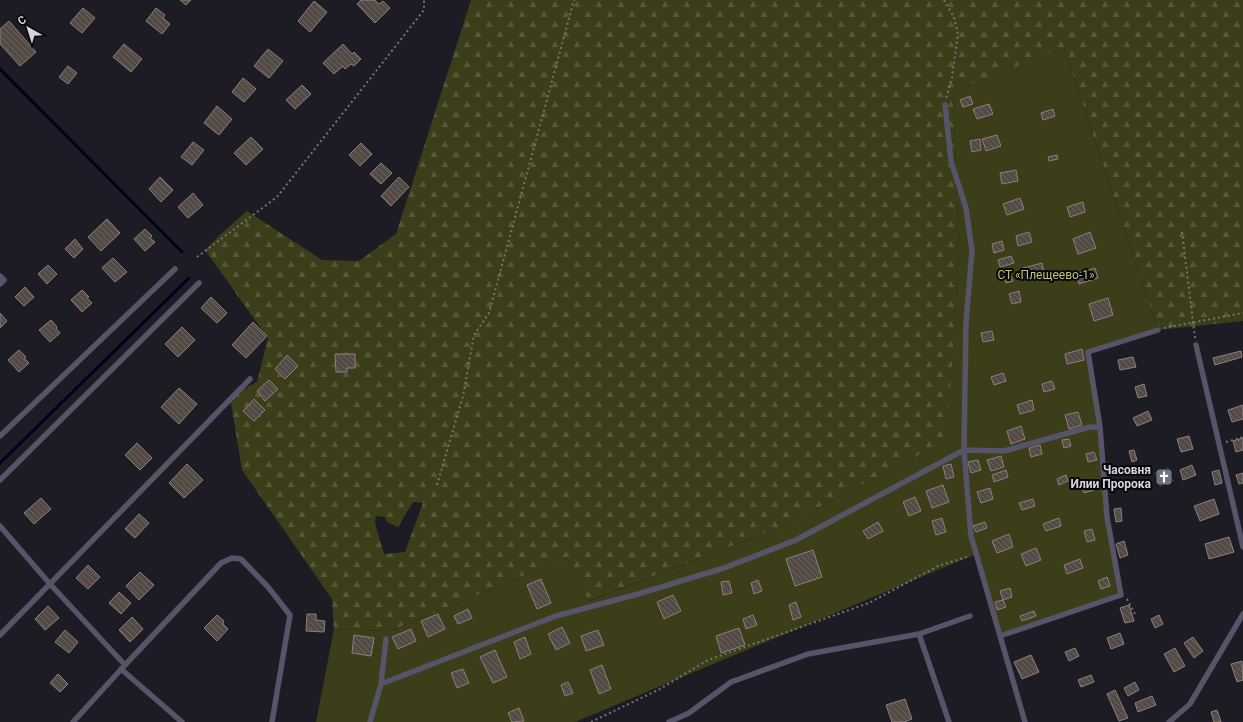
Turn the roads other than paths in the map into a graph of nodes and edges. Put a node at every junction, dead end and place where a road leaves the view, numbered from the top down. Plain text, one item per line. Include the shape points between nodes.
1 (945, 105) road end
2 (175, 270) dead end
3 (0, 276) edge
4 (199, 283) dead end
5 (0, 284) edge
6 (1158, 330) road end
7 (1196, 345) road end
8 (250, 379) dead end
9 (1100, 427) junction
10 (0, 436) edge
11 (964, 450) junction
12 (0, 480) edge
13 (0, 526) edge
14 (1243, 547) edge
15 (50, 584) junction
16 (1243, 614) edge
17 (970, 616) dead end
18 (919, 634) junction
19 (0, 635) edge
20 (1000, 636) junction
21 (386, 639) dead end
22 (123, 667) junction
23 (381, 684) junction
24 (73, 722) edge
25 (182, 722) edge
26 (272, 722) edge
27 (370, 722) edge
28 (669, 722) edge
29 (949, 722) edge
30 (1025, 722) edge
31 (1169, 722) edge

1 - 11 lane via 951,161 966,208 972,251 966,322
2 - 10 lane
3 - 5 lane via 4,280
4 - 12 lane
6 - 9 lane via 1088,352
7 - 14 lane
8 - 15 lane
9 - 11 lane via 1090,427 1004,451
9 - 20 lane via 1107,517 1122,595
11 - 20 lane via 971,536
11 - 23 lane via 796,540 724,568 556,616
13 - 15 lane
15 - 19 lane
15 - 22 lane
16 - 31 lane via 1190,704
17 - 18 lane
18 - 28 lane via 808,654 731,682 689,713
18 - 29 lane
20 - 30 lane
21 - 23 lane
22 - 24 lane
22 - 25 lane
22 - 26 lane via 221,563 232,558 241,559 268,586 290,615
23 - 27 lane

